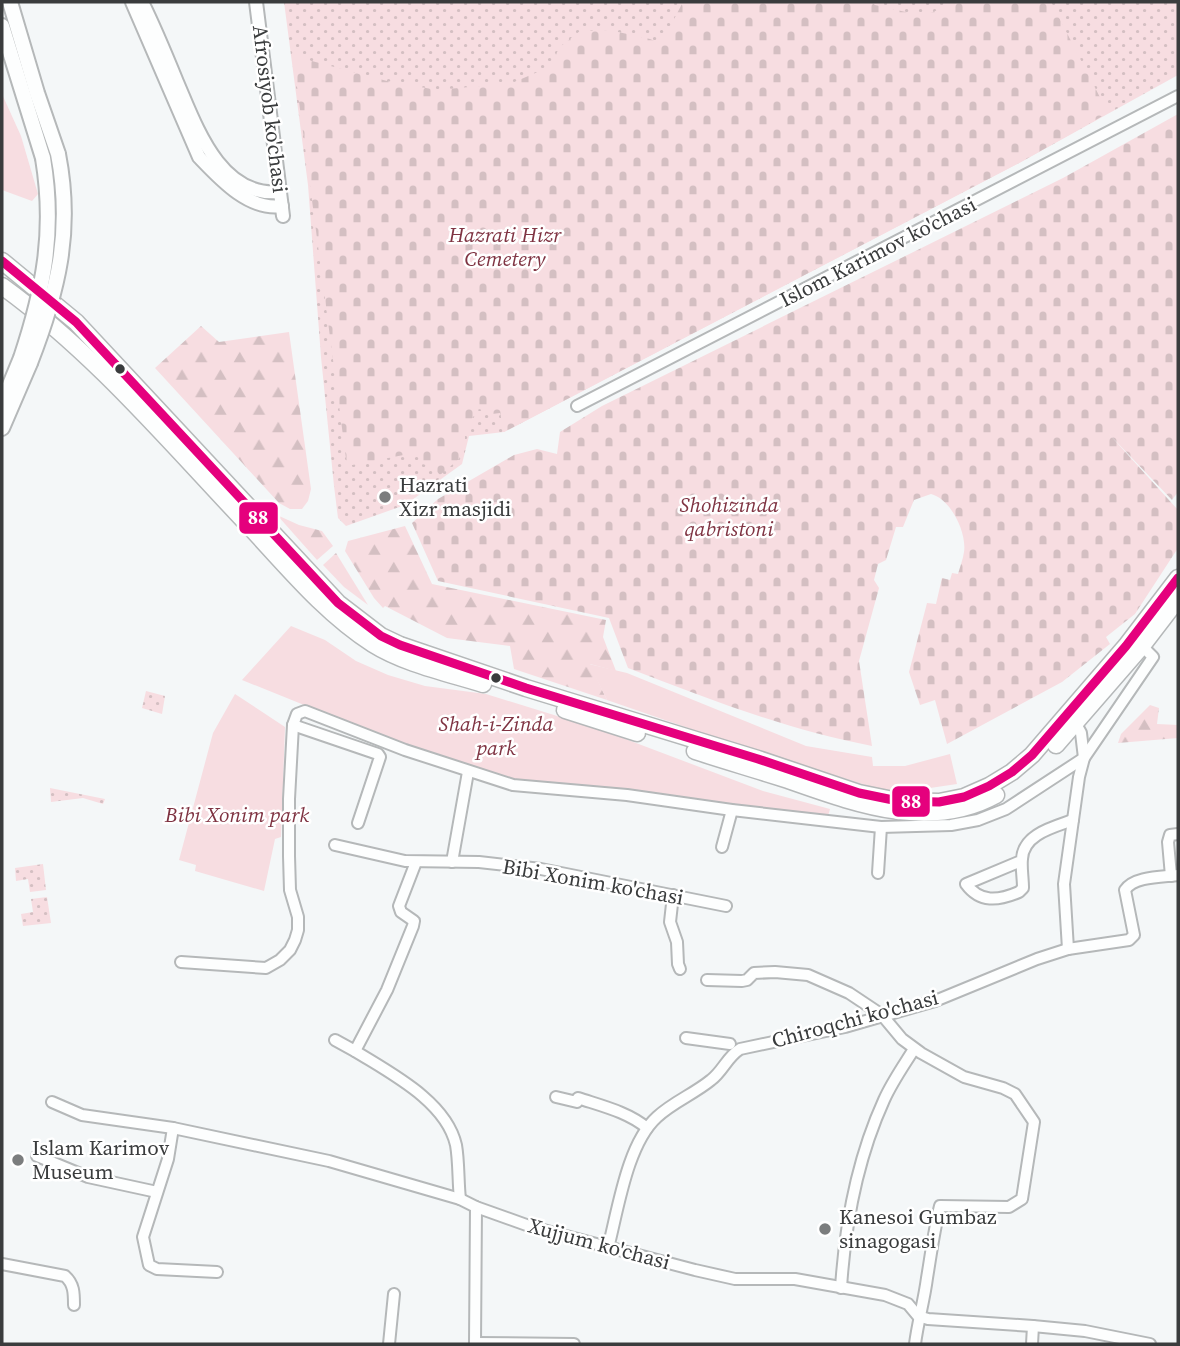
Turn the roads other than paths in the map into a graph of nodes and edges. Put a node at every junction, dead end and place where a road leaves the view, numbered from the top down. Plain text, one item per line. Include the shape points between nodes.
1 (10, 2) edge
2 (132, 2) edge
3 (142, 2) edge
4 (256, 2) edge
5 (2, 26) edge
6 (4, 41) edge
7 (1178, 96) edge
8 (280, 192) junction
9 (2, 261) edge
10 (2, 286) edge
11 (26, 361) junction
12 (577, 406) dead end
13 (3, 416) edge
14 (1178, 578) edge
15 (1178, 599) edge
16 (1142, 646) junction
17 (1115, 677) junction
18 (1131, 689) junction
19 (295, 719) junction
20 (1076, 724) junction
21 (1084, 758) junction
22 (468, 772) junction
23 (732, 810) junction
24 (1073, 820) junction
25 (358, 823) dead end
26 (881, 827) junction
27 (1178, 834) edge
28 (335, 845) dead end
29 (722, 846) dead end
30 (1021, 861) junction
31 (416, 862) junction
32 (452, 862) junction
33 (878, 873) dead end
34 (1174, 875) edge
35 (673, 895) junction
36 (726, 906) dead end
37 (1068, 949) junction
38 (181, 961) dead end
39 (680, 970) dead end
40 (707, 980) dead end
41 (881, 1015) junction
42 (686, 1038) dead end
43 (335, 1040) dead end
44 (730, 1044) dead end
45 (914, 1049) junction
46 (355, 1051) junction
47 (556, 1097) dead end
48 (52, 1102) dead end
49 (173, 1128) junction
50 (647, 1128) junction
51 (37, 1156) dead end
52 (157, 1192) junction
53 (460, 1199) junction
54 (476, 1207) junction
55 (608, 1248) junction
56 (2, 1264) edge
57 (217, 1272) dead end
58 (841, 1288) junction
59 (394, 1294) dead end
60 (74, 1305) dead end
61 (918, 1317) junction
62 (1033, 1326) junction
63 (389, 1344) edge
64 (475, 1344) edge
65 (574, 1344) edge
66 (915, 1344) edge
67 (1032, 1344) edge
68 (1150, 1344) edge

1 - 11 main road, bridge via 58,154 64,193 61,264 47,319
2 - 8 street, Afrosiyob ko'chasi via 199,157 244,196 282,211
3 - 8 street via 203,143 241,183 266,193
4 - 8 street, Afrosiyob ko'chasi
5 - 6 main road
6 - 11 main road, bridge via 43,158 48,210 46,265
7 - 12 street, Islom Karimov ko'chasi
9 - 14 main road via 76,322 338,603 381,636 526,688 859,793 939,802 964,797 1001,780 1050,737
10 - 20 main road via 75,344 331,612 376,646 404,659 885,810 947,812 991,798 1030,772
11 - 13 main road
15 - 16 main road
16 - 17 main road
16 - 18 street via 1153,657
17 - 18 street
17 - 20 main road
18 - 21 street
19 - 22 street via 304,711
19 - 25 street via 380,757
19 - 38 street via 289,799 290,890 298,917 295,940 280,960 266,968
20 - 21 street
21 - 24 street
21 - 26 street via 1006,809 978,820
22 - 23 street via 513,785
22 - 32 street
23 - 26 street
23 - 29 street
24 - 30 street via 1031,839
24 - 37 street via 1064,884
26 - 33 street
27 - 34 street via 1170,835 1168,842
28 - 31 street, Bibi Xonim ko'chasi
30 - 30 street via 988,875 966,884 983,899 1014,894 1023,888
31 - 32 street, Bibi Xonim ko'chasi
31 - 46 street via 399,906 414,921 413,926
32 - 35 street, Bibi Xonim ko'chasi via 541,869
34 - 37 street, Chiroqchi ko'chasi via 1128,884 1132,938
35 - 36 street, Bibi Xonim ko'chasi
35 - 39 street via 670,922
37 - 41 street, Chiroqchi ko'chasi via 935,1001
40 - 41 street via 742,981 754,973 808,975 849,993
41 - 45 street
41 - 50 street, Chiroqchi ko'chasi via 740,1049 711,1080 657,1116
42 - 44 street
43 - 46 street
45 - 58 street via 884,1099 867,1147
45 - 61 street via 964,1077 1015,1094 1034,1122 1021,1199 1009,1207 940,1206
46 - 53 street via 394,1073 444,1120 456,1144
47 - 50 street via 577,1102 578,1098 634,1117
48 - 49 street, Xujjum ko'chasi via 82,1115
49 - 52 street
49 - 53 street, Xujjum ko'chasi via 321,1159
50 - 55 street, Chiroqchi ko'chasi via 634,1154
51 - 52 street via 89,1177
52 - 57 street via 143,1237 149,1265
53 - 54 street, Xujjum ko'chasi
54 - 55 street, Xujjum ko'chasi
54 - 64 street
55 - 58 street, Xujjum ko'chasi via 735,1279 796,1279
56 - 60 street via 65,1276 71,1281
58 - 61 street, Xujjum ko'chasi via 885,1294 908,1304
59 - 63 street
61 - 62 street, Xujjum ko'chasi
61 - 66 street
62 - 67 street
62 - 68 street, Xujjum ko'chasi
64 - 65 street

